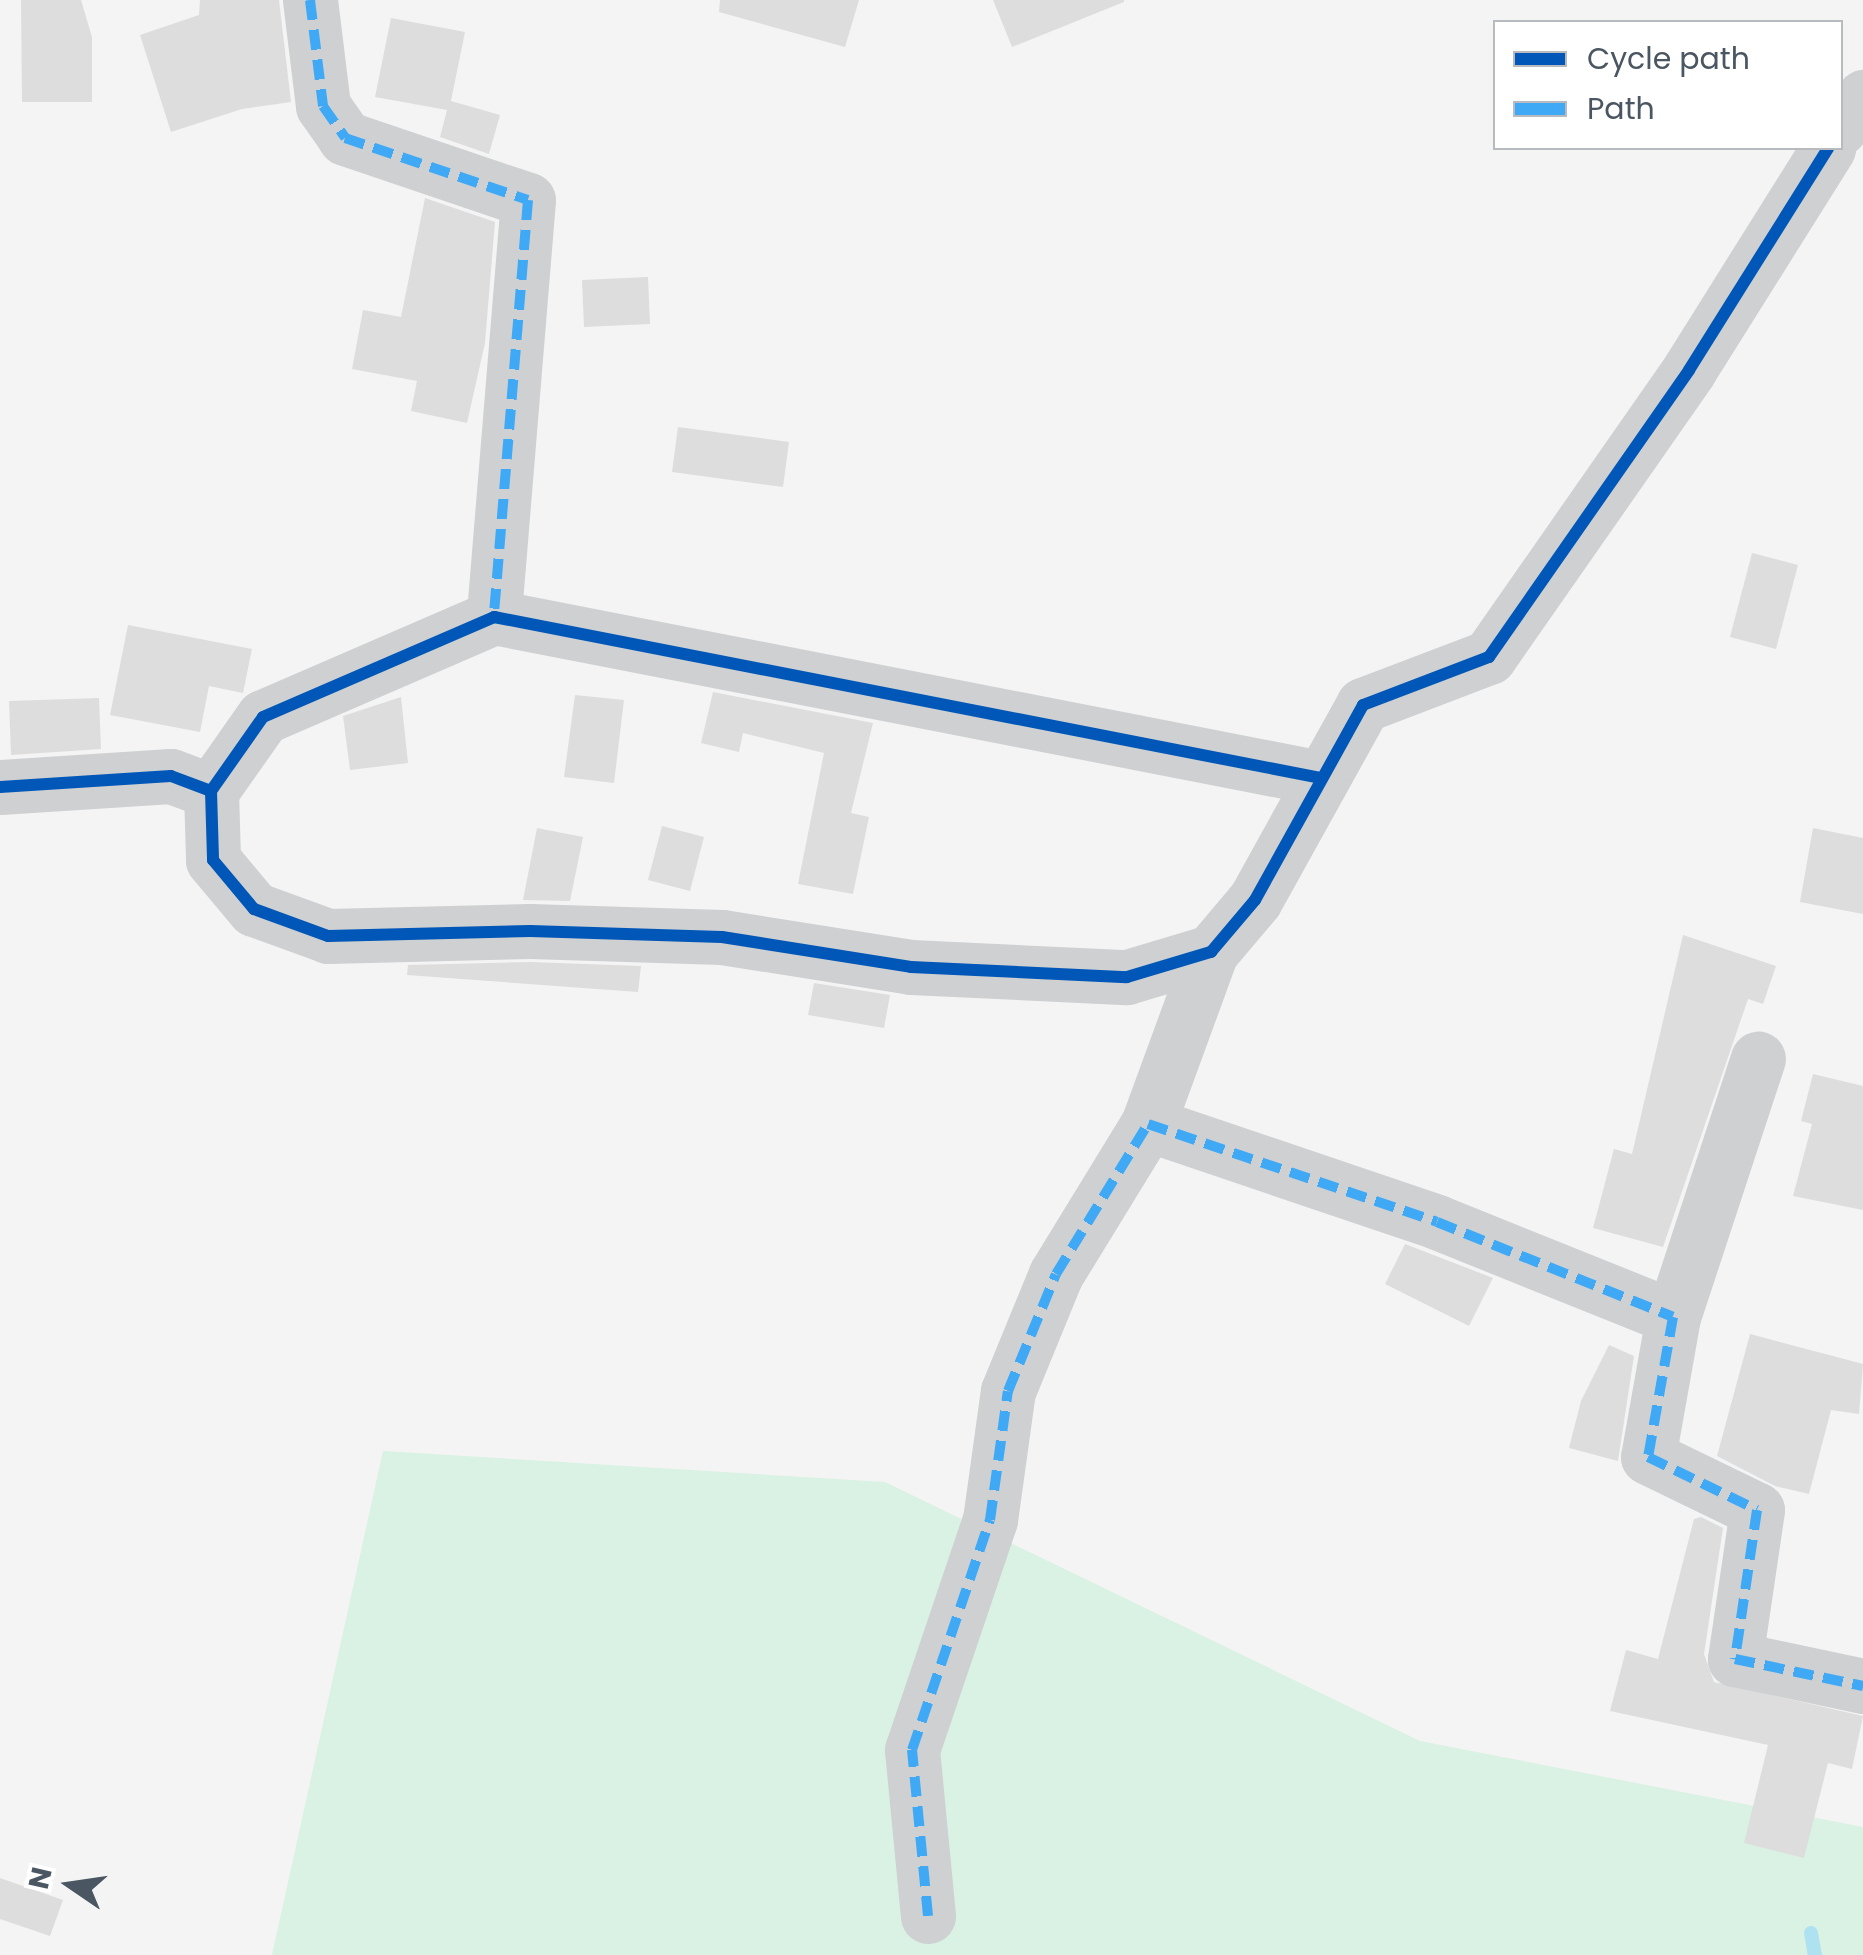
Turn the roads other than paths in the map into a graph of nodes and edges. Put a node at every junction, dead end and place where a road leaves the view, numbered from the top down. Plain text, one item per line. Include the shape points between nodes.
1 (310, 0) edge
2 (1863, 96) edge
3 (1843, 124) edge
4 (1827, 150) edge
5 (494, 617) junction
6 (1320, 778) junction
7 (0, 787) edge
8 (211, 791) junction
9 (1211, 952) junction
10 (1758, 1060) dead end
11 (1148, 1124) junction
12 (1673, 1317) junction
13 (1863, 1686) edge
14 (928, 1916) dead end

1 - 5 street via 323,106 344,138 528,200
2 - 3 street
4 - 6 street via 1689,370 1489,657 1363,706
5 - 6 street
5 - 8 street via 262,716
6 - 9 street via 1254,900
7 - 8 street via 171,776
8 - 9 street via 213,860 254,909 328,936 530,931 722,938 911,967 1127,978
9 - 11 street
10 - 12 street
11 - 12 street via 1437,1222
11 - 14 street via 1056,1274 1008,1391 990,1520 912,1750
12 - 13 street via 1648,1457 1757,1510 1735,1659

